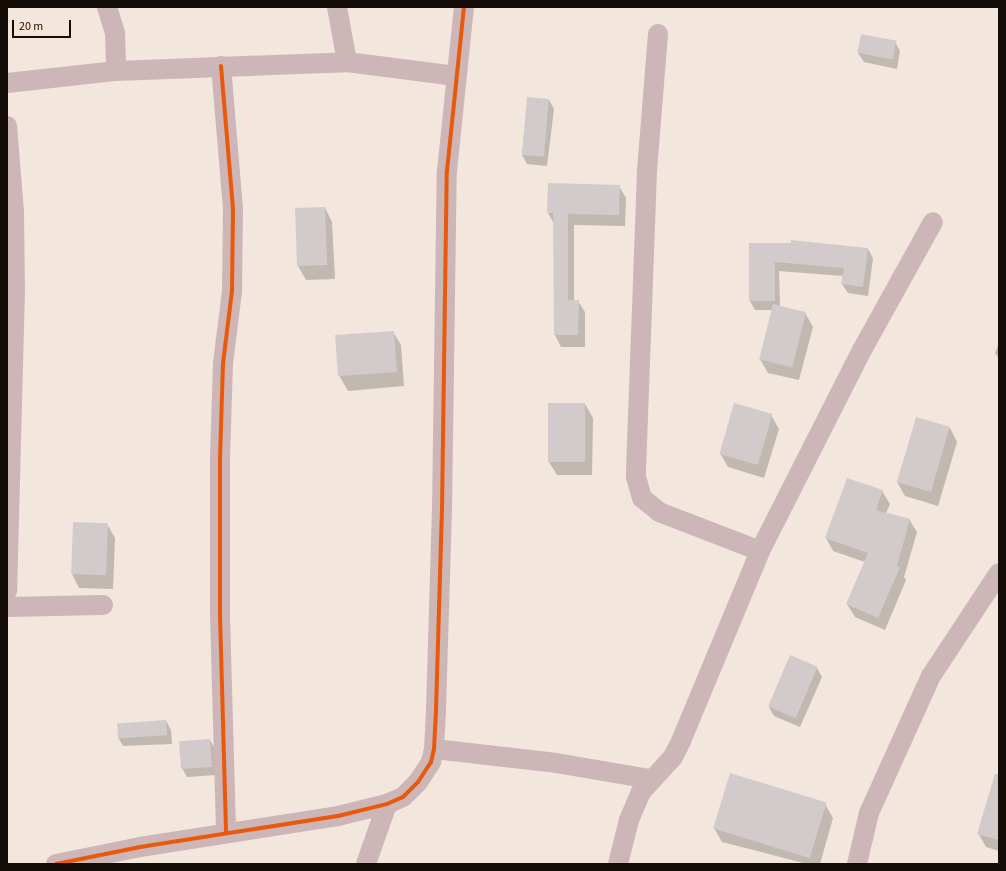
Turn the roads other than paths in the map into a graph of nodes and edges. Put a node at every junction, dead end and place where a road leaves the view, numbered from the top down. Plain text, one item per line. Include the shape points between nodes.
1 (107, 7) edge
2 (337, 7) edge
3 (464, 7) edge
4 (658, 34) dead end
5 (347, 62) junction
6 (221, 66) junction
7 (116, 71) junction
8 (456, 76) junction
9 (7, 83) edge
10 (7, 126) edge
11 (933, 222) dead end
12 (760, 550) junction
13 (999, 574) edge
14 (7, 591) edge
15 (103, 605) dead end
16 (7, 607) edge
17 (434, 750) junction
18 (650, 779) junction
19 (387, 804) junction
20 (226, 832) junction
21 (56, 864) edge
22 (366, 864) edge
23 (618, 864) edge
24 (857, 864) edge

1 - 7 street via 115,34
2 - 5 street
3 - 8 street
4 - 12 street via 647,171 636,477 642,498 659,512
5 - 6 street
5 - 8 street
6 - 7 street
6 - 20 street via 233,209 232,291 223,362 220,459 220,615
7 - 9 street
8 - 17 street via 447,171 442,503
10 - 14 street via 12,166 15,289
11 - 12 street via 862,350
12 - 18 street via 681,740 663,769
13 - 24 street via 931,676 868,813
15 - 16 street
17 - 18 street via 556,763
17 - 19 street via 431,762 418,782 403,797
18 - 23 street via 641,792 629,820
19 - 20 street via 338,816
19 - 22 street
20 - 21 street

